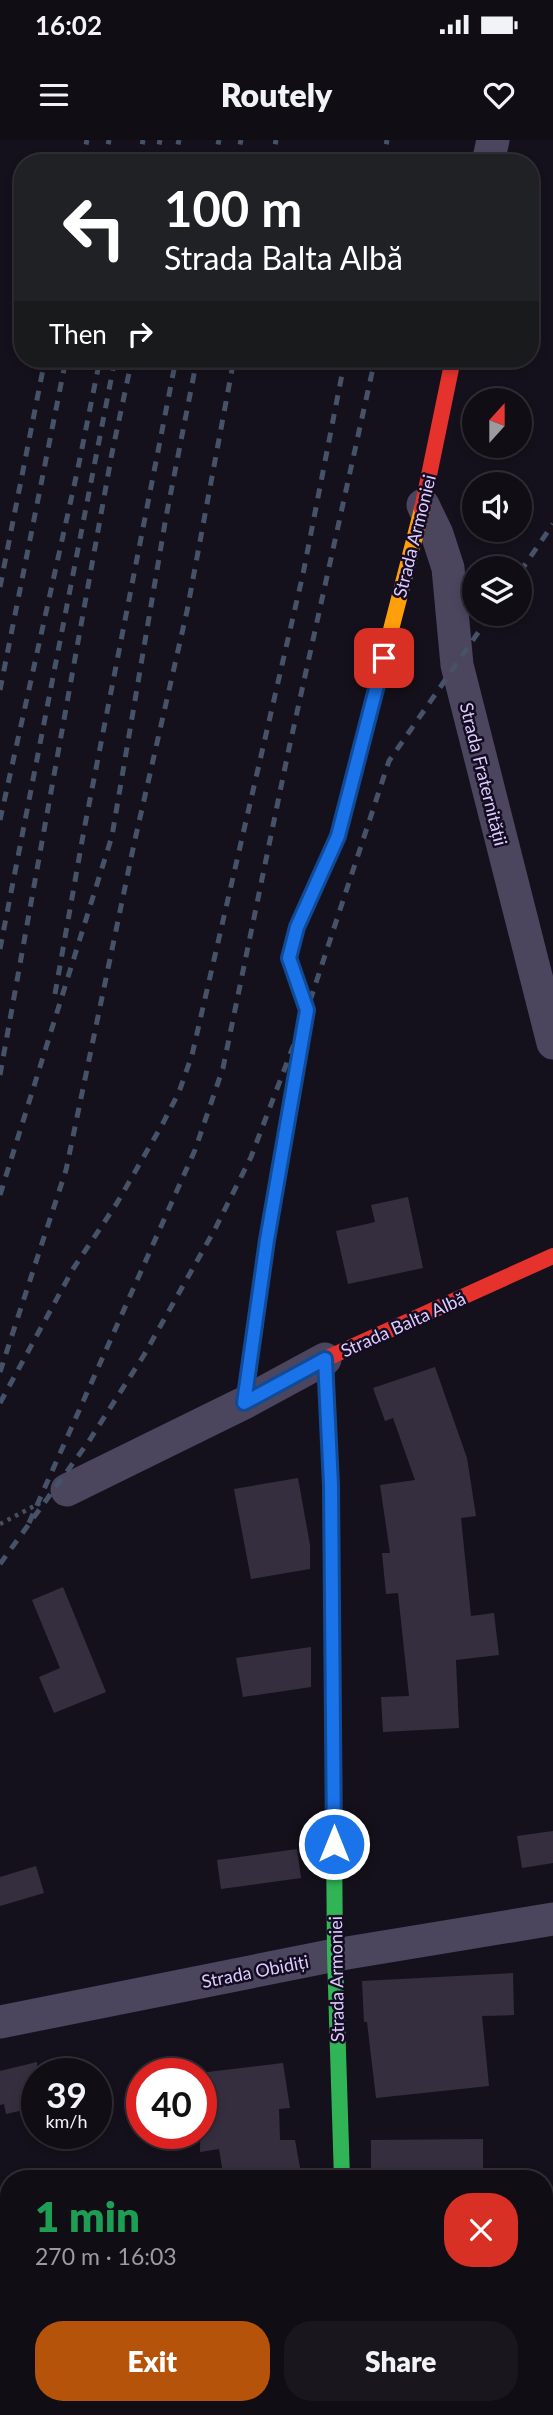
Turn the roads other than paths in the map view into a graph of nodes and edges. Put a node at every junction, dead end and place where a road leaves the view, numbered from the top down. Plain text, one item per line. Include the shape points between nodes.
1 (451, 368) edge
2 (423, 505) junction
3 (553, 1043) edge
4 (553, 1256) edge
5 (325, 1359) junction
6 (244, 1403) junction
7 (67, 1490) road end
8 (553, 1919) edge
9 (335, 1955) junction
10 (0, 2022) edge
11 (342, 2170) edge

1 - 2 street, Strada Armoniei
2 - 3 street, Strada Fraternității via 448,568 457,665
2 - 6 street, Strada Armoniei via 338,836 297,927 289,958 307,1010
4 - 5 street, Strada Balta Albă
5 - 6 street, Strada Balta Albă
5 - 9 street, Strada Armoniei via 331,1485
6 - 7 street, Strada Balta Albă
8 - 9 street, Strada Obidiți
9 - 10 street, Strada Obidiți
9 - 11 street, Strada Armoniei

